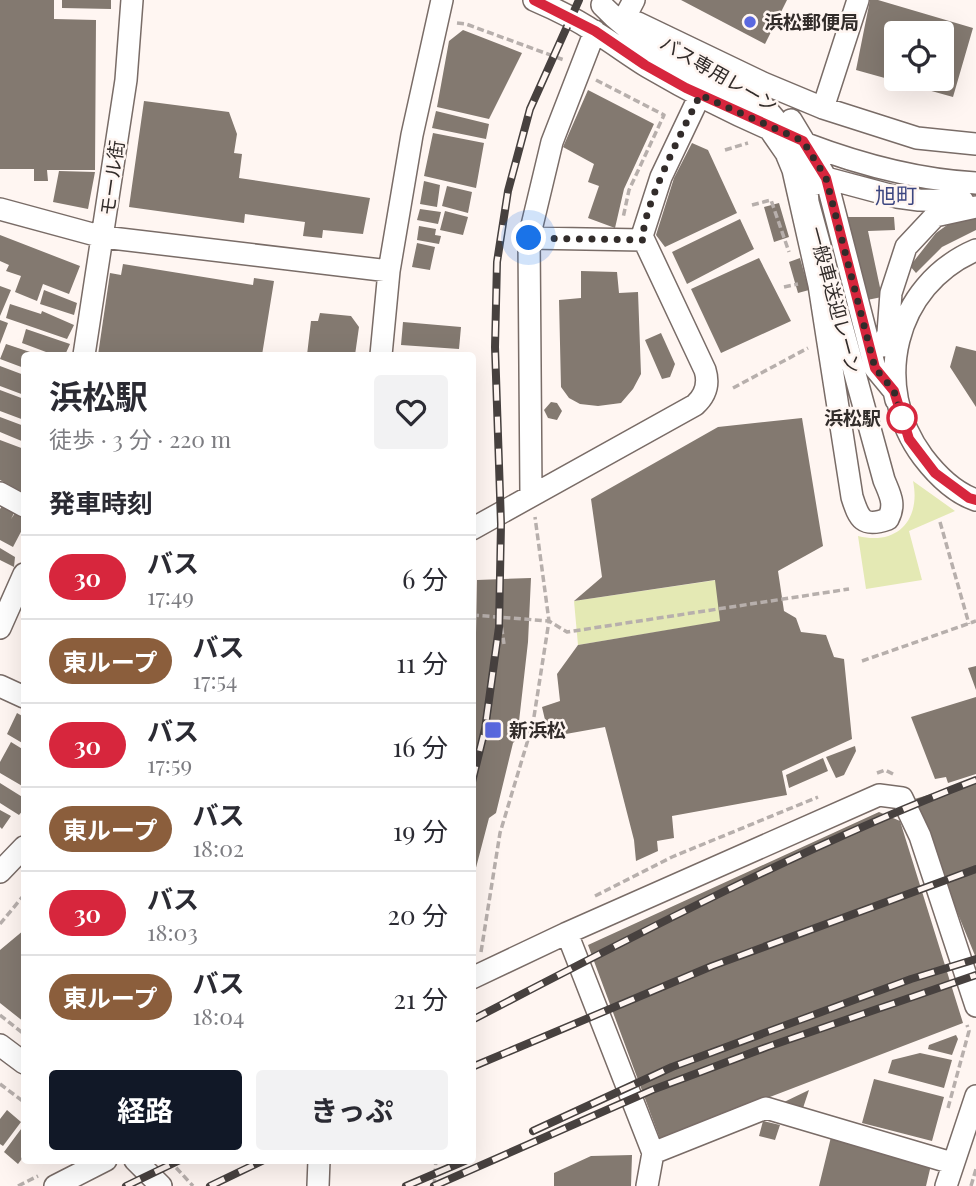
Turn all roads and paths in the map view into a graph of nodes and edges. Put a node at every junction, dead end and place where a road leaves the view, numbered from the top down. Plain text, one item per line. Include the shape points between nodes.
1 (132, 0) edge
2 (442, 0) edge
3 (534, 0) edge
4 (858, 0) edge
5 (598, 3) edge
6 (632, 13) edge
7 (452, 26) dead end
8 (595, 31) junction
9 (569, 62) dead end
10 (591, 77) dead end
11 (700, 95) junction
12 (823, 108) junction
13 (768, 134) junction
14 (917, 138) junction
15 (970, 140) edge
16 (803, 141) junction
17 (725, 150) dead end
18 (976, 155) edge
19 (826, 178) junction
20 (976, 183) edge
21 (802, 195) junction
22 (976, 201) edge
23 (752, 205) dead end
24 (976, 207) edge
25 (0, 209) edge
26 (622, 227) dead end
27 (103, 237) junction
28 (529, 238) junction
29 (643, 240) junction
30 (784, 242) dead end
31 (976, 250) edge
32 (389, 271) junction
33 (808, 348) dead end
34 (84, 352) edge
35 (381, 352) edge
36 (875, 368) junction
37 (733, 388) dead end
38 (896, 400) junction
39 (0, 493) edge
40 (531, 494) junction
41 (976, 500) edge
42 (21, 504) edge
43 (940, 522) dead end
44 (476, 527) edge
45 (21, 581) edge
46 (849, 589) dead end
47 (476, 615) edge
48 (500, 617) junction
49 (549, 621) junction
50 (976, 621) edge
51 (969, 624) junction
52 (0, 628) edge
53 (504, 645) dead end
54 (862, 661) dead end
55 (0, 687) edge
56 (21, 696) edge
57 (21, 850) edge
58 (0, 872) edge
59 (21, 899) edge
60 (0, 924) edge
61 (567, 933) junction
62 (481, 953) dead end
63 (476, 976) edge
64 (971, 1012) edge
65 (0, 1015) edge
66 (21, 1032) edge
67 (0, 1045) edge
68 (21, 1061) edge
69 (0, 1084) edge
70 (21, 1100) edge
71 (975, 1103) edge
72 (948, 1109) dead end
73 (653, 1153) junction
74 (952, 1163) junction
75 (98, 1164) edge
76 (139, 1164) edge
77 (173, 1164) edge
78 (319, 1164) edge
79 (436, 1164) edge
80 (976, 1169) edge
81 (55, 1186) edge
82 (161, 1186) edge
83 (193, 1186) edge
84 (318, 1186) edge
85 (434, 1186) edge
86 (647, 1186) edge
87 (946, 1186) edge
88 (971, 1186) edge

1 - 27 street, モール街 via 126,80
2 - 32 street via 412,135
3 - 8 street
4 - 12 street
5 - 6 street
5 - 13 street, 一般車送迎レーン via 671,58 763,106 774,117
6 - 12 street via 763,83
6 - 16 street, バス専用レーン via 671,50 775,103
7 - 9 path via 459,21
8 - 11 street
8 - 28 street via 552,142
10 - 26 path via 664,115 629,190
11 - 13 street
11 - 29 street via 661,177
12 - 14 street
13 - 16 street
13 - 17 path
13 - 21 street, 一般車送迎レーン via 805,176
14 - 15 street
14 - 18 street
16 - 19 street, バス専用レーン
16 - 20 street via 910,174
19 - 21 street
19 - 22 street via 908,199
19 - 36 street, バス専用レーン
21 - 21 street, 一般車送迎レーン via 893,502 888,519 875,524 858,514 852,497
23 - 30 path via 771,200
24 - 36 street via 935,216 906,247 891,293 888,333
25 - 27 street
27 - 32 street
27 - 34 street, モール街
28 - 29 street
28 - 40 street
29 - 40 street via 705,369 707,384 701,399
31 - 38 street, バス専用レーン via 957,258 926,285 905,319 894,359
32 - 35 street
33 - 37 path
36 - 38 street, バス専用レーン
38 - 41 street, バス専用レーン via 909,439 935,473
39 - 42 street
40 - 44 street
40 - 49 path
43 - 51 path
45 - 52 street
46 - 49 path via 567,632
47 - 48 path
48 - 49 path
48 - 53 path
49 - 62 path via 533,723 499,833
50 - 51 path
51 - 54 path
55 - 56 street
57 - 58 street
59 - 60 path
61 - 63 street
61 - 64 street via 879,795 902,798 920,836
61 - 73 street
64 - 72 path
65 - 66 path
67 - 68 street
69 - 70 path
71 - 74 street
73 - 74 street via 766,1108
73 - 86 street
74 - 87 street
75 - 81 street
76 - 82 street
77 - 83 path
78 - 84 street
79 - 85 path
80 - 88 path

